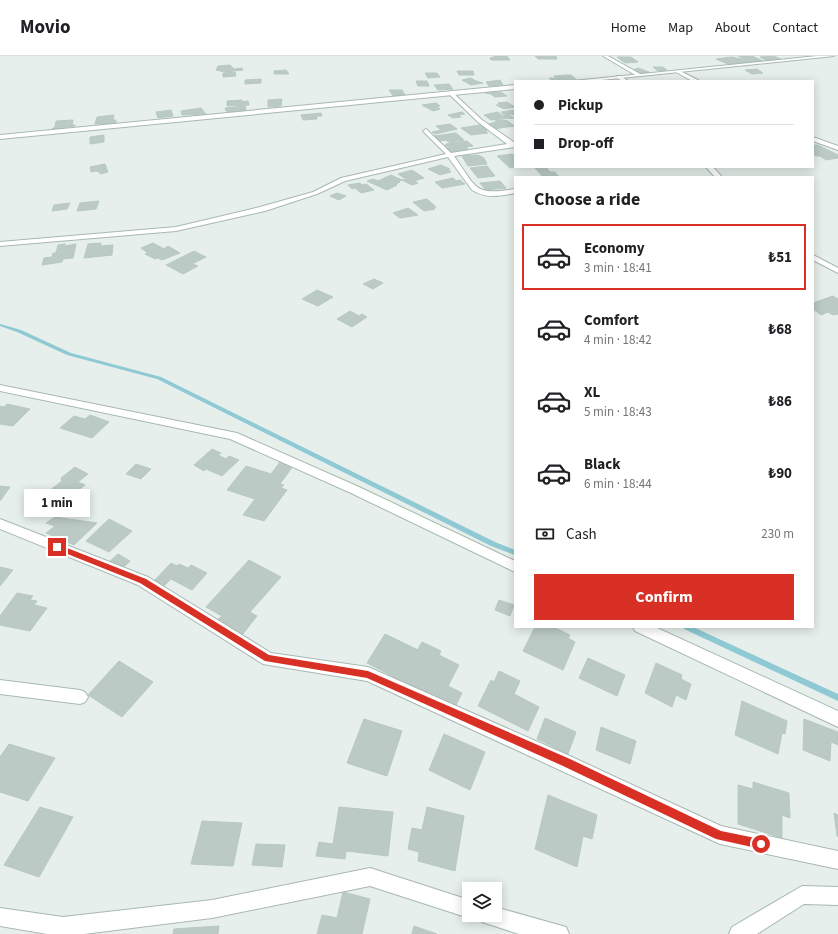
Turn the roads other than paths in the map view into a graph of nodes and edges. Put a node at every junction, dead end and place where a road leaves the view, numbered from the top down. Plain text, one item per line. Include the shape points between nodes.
1 (605, 56) edge
2 (832, 56) edge
3 (678, 71) junction
4 (638, 75) junction
5 (619, 77) junction
6 (587, 80) edge
7 (623, 80) edge
8 (694, 80) edge
9 (512, 87) edge
10 (451, 93) junction
11 (426, 131) dead end
12 (0, 136) edge
13 (814, 139) edge
14 (514, 145) edge
15 (838, 148) edge
16 (450, 155) junction
17 (710, 168) edge
18 (718, 176) edge
19 (514, 191) edge
20 (0, 244) edge
21 (814, 257) edge
22 (838, 271) edge
23 (0, 388) edge
24 (0, 524) edge
25 (514, 567) edge
26 (642, 628) edge
27 (0, 687) edge
28 (80, 698) dead end
29 (838, 719) edge
30 (838, 860) edge
31 (838, 896) edge
32 (462, 906) edge
33 (0, 917) edge
34 (502, 919) edge
35 (559, 934) edge
36 (739, 934) edge

1 - 4 street
2 - 3 street
3 - 4 street
3 - 8 street
4 - 5 street
5 - 6 street
5 - 7 street
9 - 10 street
10 - 12 street
10 - 14 street via 480,121
11 - 16 street
13 - 15 street
14 - 16 street
16 - 19 street via 474,189 479,192 491,194
16 - 20 street via 343,179 315,193 262,210 176,228
17 - 18 street
21 - 22 street
23 - 25 street via 232,436 355,490
24 - 30 street via 143,581 268,659 368,674 720,835
26 - 29 street
27 - 28 street
31 - 36 street via 802,895
32 - 33 street via 370,877 212,909 63,927
34 - 35 street

